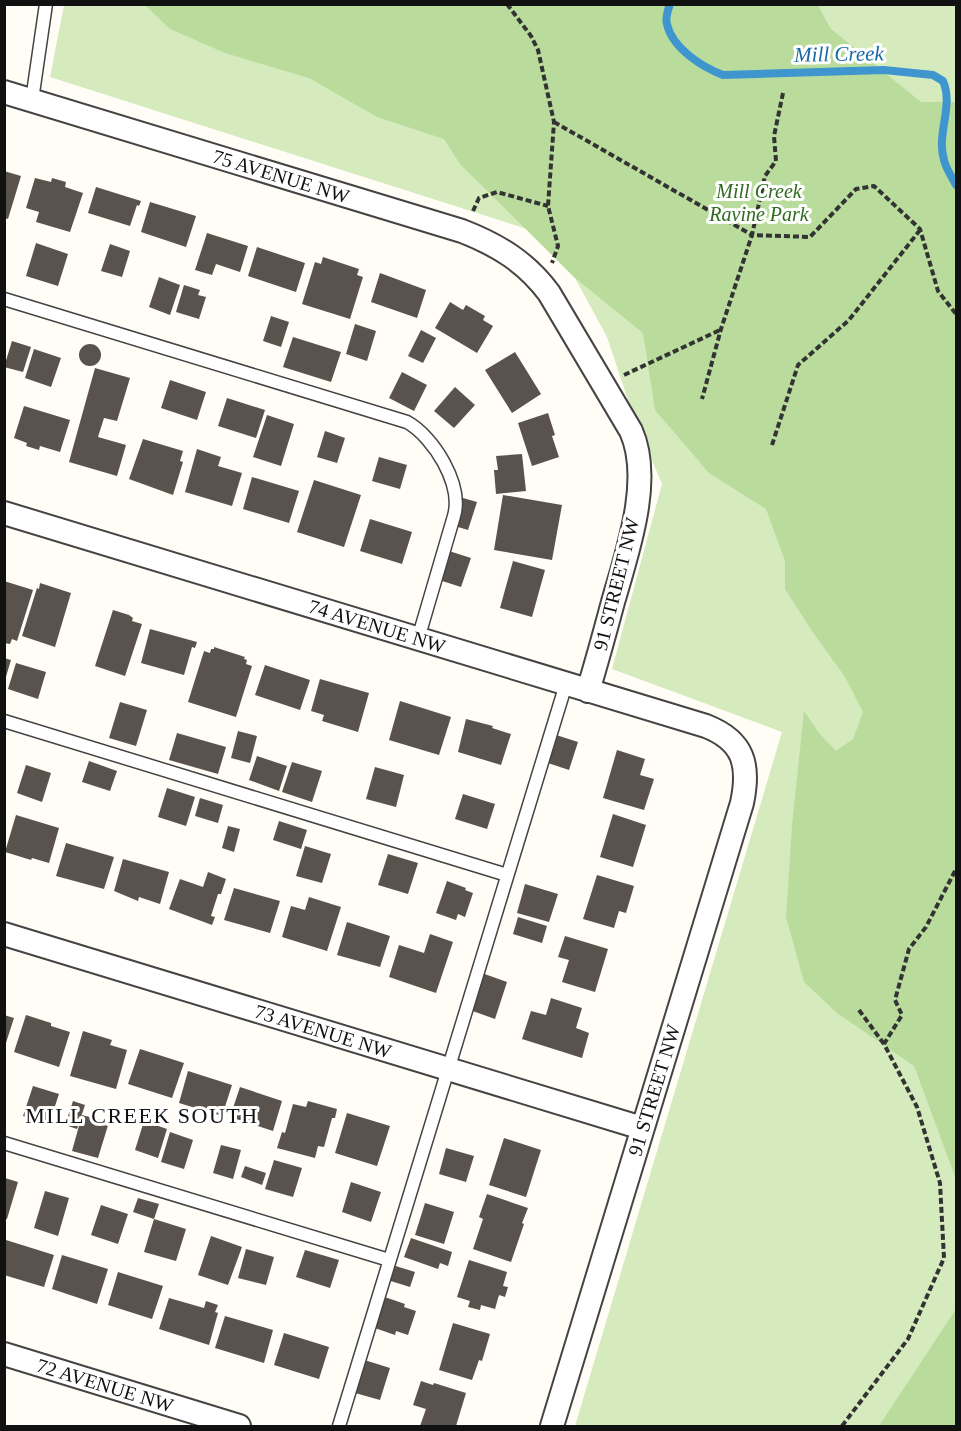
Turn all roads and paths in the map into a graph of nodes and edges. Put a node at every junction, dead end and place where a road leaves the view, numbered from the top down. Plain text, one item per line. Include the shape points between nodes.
1 (46, 4) edge
2 (507, 4) edge
3 (4, 92) edge
4 (783, 93) dead end
5 (32, 100) junction
6 (554, 122) junction
7 (548, 206) junction
8 (920, 229) junction
9 (462, 231) junction
10 (752, 235) junction
11 (544, 286) junction
12 (4, 299) edge
13 (957, 314) edge
14 (721, 329) junction
15 (604, 385) junction
16 (702, 399) dead end
17 (772, 445) dead end
18 (4, 513) edge
19 (418, 639) junction
20 (566, 684) junction
21 (588, 691) junction
22 (4, 721) edge
23 (740, 753) joint
24 (957, 869) edge
25 (507, 875) junction
26 (957, 884) edge
27 (948, 885) junction
28 (4, 933) edge
29 (859, 1011) dead end
30 (884, 1044) junction
31 (448, 1069) junction
32 (642, 1128) junction
33 (4, 1143) edge
34 (389, 1260) junction
35 (4, 1354) edge
36 (239, 1426) edge
37 (339, 1426) edge
38 (552, 1426) edge
39 (842, 1426) edge

1 - 5 lane
2 - 6 path via 538,50
3 - 5 street, 75 AVENUE NW
4 - 10 path via 774,136 776,161 765,176
5 - 9 street, 75 AVENUE NW
6 - 7 path
6 - 10 path
7 - 9 path via 497,192 479,198
7 - 11 path via 558,246
8 - 10 path via 874,186 856,189 810,237
8 - 13 path via 938,291
8 - 17 path via 849,320 798,365
9 - 11 street, 75 AVENUE NW via 510,254
10 - 14 path
11 - 15 street, 91 STREET NW
12 - 19 lane via 418,428 437,452 457,500
14 - 15 path
14 - 16 path
15 - 21 street, 91 STREET NW via 634,440 639,463 638,487 629,545
18 - 19 street, 74 AVENUE NW
19 - 20 street, 74 AVENUE NW
20 - 21 street, 74 AVENUE NW
20 - 25 lane
21 - 23 street, 74 AVENUE NW via 716,730 728,737
22 - 25 lane
23 - 32 street, 91 STREET NW via 746,777 742,802
24 - 27 path
25 - 31 lane
26 - 27 path
27 - 30 path via 926,927 909,949 895,1000 902,1015
28 - 31 street, 73 AVENUE NW
29 - 30 path
30 - 39 path via 917,1107 940,1183 944,1258 908,1339
31 - 32 street, 73 AVENUE NW
31 - 34 lane
32 - 38 street, 91 STREET NW
33 - 34 lane
34 - 37 lane
35 - 36 street, 72 AVENUE NW

